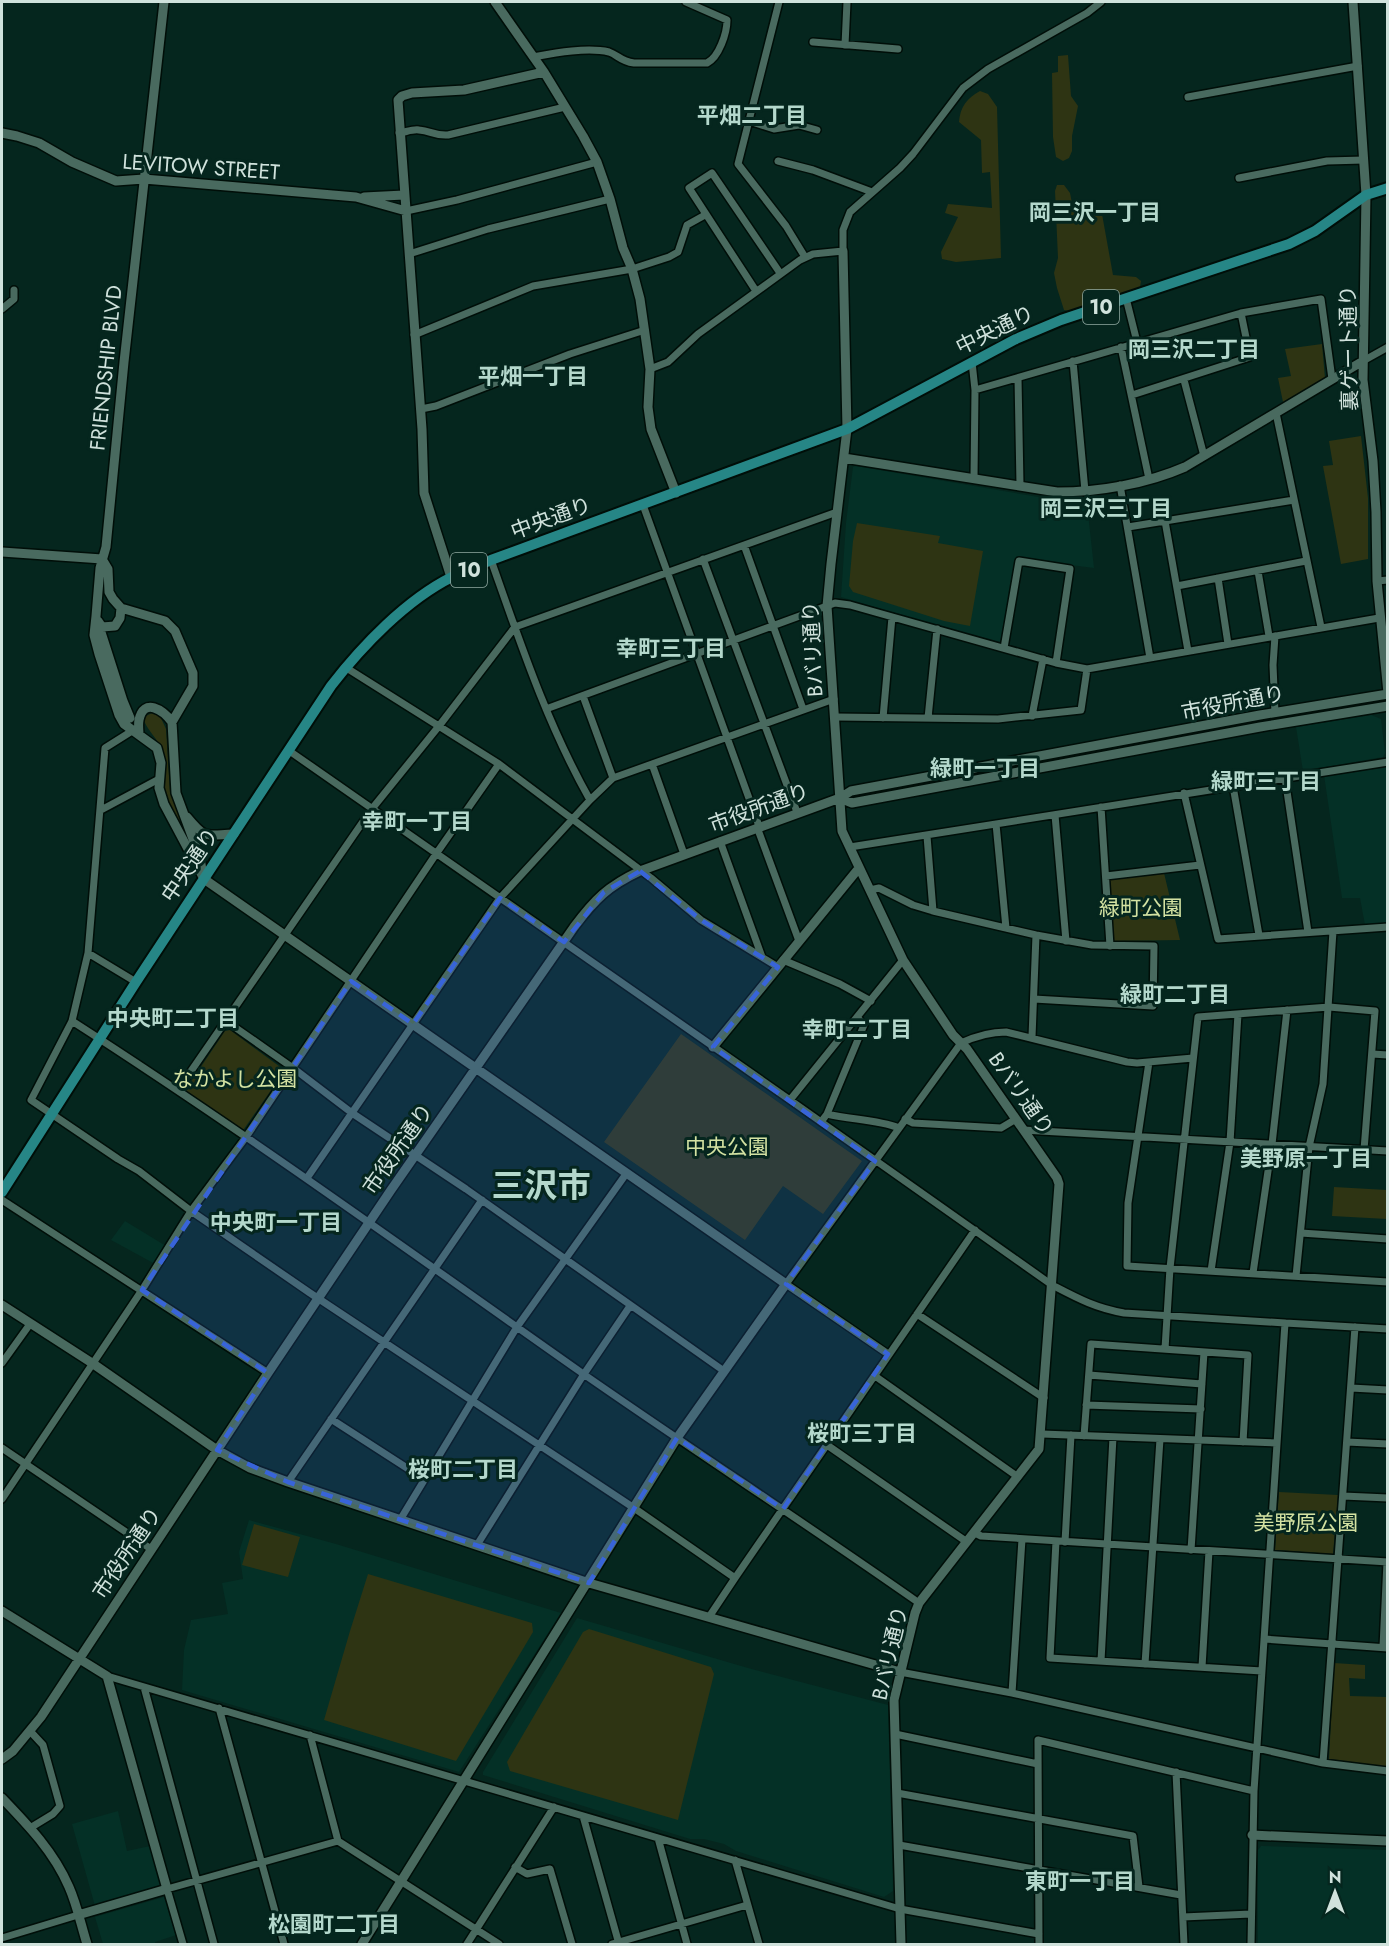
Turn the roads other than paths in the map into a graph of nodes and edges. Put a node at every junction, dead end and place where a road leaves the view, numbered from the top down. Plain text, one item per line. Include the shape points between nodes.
1 (164, 2) edge
2 (495, 2) edge
3 (779, 2) edge
4 (847, 2) edge
5 (1101, 2) edge
6 (1353, 2) edge
7 (691, 3) edge
8 (813, 42) dead end
9 (845, 45) junction
10 (898, 49) dead end
11 (533, 57) junction
12 (1358, 66) junction
13 (544, 72) junction
14 (1188, 98) dead end
15 (565, 107) junction
16 (749, 121) junction
17 (817, 130) dead end
18 (2, 133) edge
19 (399, 133) junction
20 (1364, 160) junction
21 (778, 161) dead end
22 (597, 162) junction
23 (1239, 178) dead end
24 (144, 180) junction
25 (1388, 189) edge
26 (872, 192) junction
27 (404, 195) junction
28 (1366, 195) junction
29 (356, 197) junction
30 (610, 199) junction
31 (406, 211) junction
32 (705, 215) junction
33 (843, 251) junction
34 (409, 254) junction
35 (805, 257) junction
36 (632, 269) junction
37 (780, 273) junction
38 (14, 290) dead end
39 (756, 291) junction
40 (1126, 298) junction
41 (2, 309) edge
42 (1241, 313) junction
43 (645, 330) junction
44 (414, 335) junction
45 (1137, 342) junction
46 (1121, 347) junction
47 (1388, 347) edge
48 (1072, 361) junction
49 (1363, 361) junction
50 (972, 362) junction
51 (650, 369) junction
52 (1018, 378) junction
53 (1332, 379) junction
54 (1184, 380) junction
55 (975, 390) junction
56 (1132, 395) junction
57 (421, 409) junction
58 (1276, 413) junction
59 (847, 429) junction
60 (1204, 456) junction
61 (844, 458) junction
62 (974, 478) junction
63 (1149, 479) junction
64 (1020, 485) junction
65 (1120, 485) junction
66 (1085, 491) junction
67 (676, 493) junction
68 (1294, 500) junction
69 (643, 505) junction
70 (837, 512) junction
71 (1165, 520) junction
72 (1128, 527) junction
73 (744, 545) junction
74 (2, 552) edge
75 (102, 559) junction
76 (703, 559) junction
77 (491, 560) junction
78 (1306, 561) junction
79 (1258, 571) junction
80 (668, 572) junction
81 (451, 577) junction
82 (1218, 578) junction
83 (1388, 580) edge
84 (1377, 581) junction
85 (1177, 586) junction
86 (828, 606) junction
87 (121, 608) junction
88 (892, 617) junction
89 (1380, 618) junction
90 (98, 620) junction
91 (773, 626) junction
92 (515, 627) junction
93 (1321, 627) junction
94 (937, 629) junction
95 (1272, 636) junction
96 (734, 641) junction
97 (1228, 644) junction
98 (1004, 648) junction
99 (1188, 651) junction
100 (697, 654) junction
101 (1150, 658) junction
102 (1043, 659) junction
103 (1056, 663) junction
104 (345, 667) junction
105 (1087, 669) junction
106 (1388, 693) edge
107 (583, 696) junction
108 (834, 699) junction
109 (1388, 706) edge
110 (546, 709) junction
111 (803, 709) junction
112 (1275, 713) junction
113 (1032, 716) junction
114 (835, 717) junction
115 (130, 718) dead end
116 (883, 718) junction
117 (928, 718) junction
118 (172, 722) junction
119 (764, 723) junction
120 (439, 726) junction
121 (136, 733) junction
122 (726, 737) junction
123 (288, 750) junction
124 (1388, 762) edge
125 (499, 764) junction
126 (652, 764) junction
127 (613, 778) junction
128 (1285, 778) junction
129 (159, 779) junction
130 (1233, 786) junction
131 (1184, 793) junction
132 (840, 798) junction
133 (590, 800) junction
134 (1101, 807) junction
135 (100, 810) junction
136 (182, 810) junction
137 (371, 810) junction
138 (797, 813) junction
139 (1055, 816) junction
140 (572, 819) junction
141 (996, 824) junction
142 (758, 827) junction
143 (234, 834) junction
144 (927, 836) junction
145 (720, 841) junction
146 (850, 847) junction
147 (436, 854) junction
148 (684, 854) junction
149 (1200, 865) junction
150 (859, 868) junction
151 (640, 871) junction
152 (1106, 876) junction
153 (204, 879) junction
154 (870, 890) junction
155 (500, 898) junction
156 (933, 911) junction
157 (1388, 927) edge
158 (1006, 928) junction
159 (1333, 931) junction
160 (1308, 933) junction
161 (285, 935) junction
162 (1036, 936) junction
163 (1259, 936) junction
164 (799, 941) junction
165 (1066, 941) junction
166 (564, 943) junction
167 (1110, 946) junction
168 (88, 953) junction
169 (762, 957) junction
170 (903, 960) junction
171 (781, 964) junction
172 (351, 981) junction
173 (136, 982) junction
174 (1034, 999) junction
175 (871, 1001) junction
176 (1329, 1007) junction
177 (1287, 1010) junction
178 (1238, 1014) junction
179 (857, 1017) junction
180 (72, 1021) junction
181 (226, 1021) junction
182 (413, 1024) junction
183 (1032, 1037) junction
184 (100, 1039) junction
185 (961, 1042) junction
186 (713, 1047) junction
187 (1372, 1054) junction
188 (1388, 1055) edge
189 (1193, 1058) junction
190 (1149, 1062) junction
191 (293, 1068) junction
192 (477, 1069) junction
193 (178, 1090) junction
194 (790, 1100) junction
195 (352, 1113) junction
196 (827, 1114) junction
197 (52, 1115) junction
198 (905, 1119) junction
199 (1016, 1119) junction
200 (821, 1122) junction
201 (899, 1128) junction
202 (1023, 1130) junction
203 (1138, 1136) junction
204 (246, 1137) junction
205 (1184, 1139) junction
206 (1230, 1142) junction
207 (1272, 1144) junction
208 (1309, 1147) junction
209 (1364, 1150) junction
210 (1388, 1151) edge
211 (416, 1155) junction
212 (875, 1161) junction
213 (626, 1174) junction
214 (307, 1178) junction
215 (2, 1192) edge
216 (2, 1200) edge
217 (482, 1200) junction
218 (191, 1210) junction
219 (369, 1223) junction
220 (975, 1230) junction
221 (1301, 1233) junction
222 (1388, 1239) edge
223 (564, 1259) junction
224 (436, 1268) junction
225 (1170, 1268) junction
226 (1210, 1270) junction
227 (1253, 1273) junction
228 (1296, 1276) junction
229 (1388, 1282) edge
230 (786, 1284) junction
231 (1052, 1285) junction
232 (142, 1290) junction
233 (318, 1298) junction
234 (2, 1305) edge
235 (630, 1306) junction
236 (917, 1314) junction
237 (1167, 1315) junction
238 (1285, 1323) junction
239 (30, 1324) junction
240 (517, 1327) junction
241 (1355, 1327) junction
242 (1388, 1329) edge
243 (385, 1341) junction
244 (1165, 1349) junction
245 (1204, 1352) junction
246 (888, 1354) junction
247 (2, 1363) edge
248 (92, 1364) junction
249 (724, 1371) junction
250 (268, 1373) junction
251 (584, 1374) junction
252 (1089, 1374) junction
253 (875, 1376) junction
254 (1202, 1384) junction
255 (1351, 1388) junction
256 (1388, 1389) edge
257 (1044, 1398) junction
258 (472, 1400) junction
259 (1086, 1405) junction
260 (1201, 1409) junction
261 (331, 1419) junction
262 (1042, 1434) junction
263 (1071, 1435) junction
264 (1084, 1436) junction
265 (1113, 1437) junction
266 (677, 1438) junction
267 (1160, 1439) junction
268 (1199, 1441) junction
269 (1243, 1442) junction
270 (1347, 1442) junction
271 (1277, 1443) junction
272 (540, 1444) junction
273 (1388, 1444) edge
274 (827, 1445) junction
275 (2, 1448) edge
276 (217, 1450) junction
277 (25, 1465) junction
278 (1018, 1477) junction
279 (424, 1479) junction
280 (288, 1482) junction
281 (1343, 1496) junction
282 (1388, 1498) edge
283 (2, 1499) edge
284 (634, 1508) junction
285 (783, 1509) junction
286 (400, 1520) junction
287 (975, 1533) junction
288 (1022, 1539) junction
289 (1056, 1541) junction
290 (967, 1542) junction
291 (1065, 1542) junction
292 (1108, 1544) junction
293 (477, 1545) junction
294 (1154, 1547) junction
295 (151, 1549) junction
296 (1191, 1550) junction
297 (1209, 1551) junction
298 (1270, 1555) junction
299 (1338, 1559) junction
300 (1387, 1562) edge
301 (735, 1578) junction
302 (589, 1583) junction
303 (919, 1603) junction
304 (2, 1611) edge
305 (709, 1617) junction
306 (1264, 1639) junction
307 (1331, 1644) junction
308 (1385, 1648) edge
309 (78, 1658) junction
310 (1101, 1661) junction
311 (1145, 1664) junction
312 (1202, 1667) junction
313 (1262, 1671) junction
314 (900, 1672) junction
315 (107, 1676) junction
316 (144, 1687) junction
317 (1012, 1693) junction
318 (219, 1708) junction
319 (30, 1731) junction
320 (895, 1734) junction
321 (310, 1735) junction
322 (1257, 1749) junction
323 (2, 1759) edge
324 (1323, 1763) junction
325 (1038, 1764) junction
326 (1388, 1771) edge
327 (1176, 1772) junction
328 (465, 1780) junction
329 (1254, 1791) junction
330 (897, 1793) junction
331 (2, 1798) edge
332 (554, 1807) junction
333 (583, 1816) junction
334 (1037, 1819) junction
335 (30, 1828) junction
336 (1252, 1835) junction
337 (658, 1838) junction
338 (1388, 1840) edge
339 (338, 1841) junction
340 (899, 1845) junction
341 (735, 1860) junction
342 (261, 1861) junction
343 (515, 1867) junction
344 (1038, 1870) junction
345 (196, 1881) junction
346 (400, 1882) junction
347 (1139, 1887) junction
348 (167, 1889) junction
349 (1181, 1895) junction
350 (747, 1905) junction
351 (900, 1909) junction
352 (1251, 1914) junction
353 (78, 1915) junction
354 (1182, 1917) junction
355 (682, 1925) junction
356 (476, 1930) junction
357 (1039, 1934) junction
358 (2, 1938) edge
359 (87, 1944) edge
360 (183, 1944) edge
361 (214, 1944) edge
362 (284, 1944) edge
363 (362, 1944) edge
364 (467, 1944) edge
365 (499, 1944) edge
366 (572, 1944) edge
367 (616, 1944) edge
368 (687, 1944) edge
369 (759, 1944) edge
370 (901, 1944) edge
371 (1039, 1944) edge
372 (1184, 1944) edge
373 (1251, 1944) edge

1 - 24 street, FRIENDSHIP BLVD
2 - 11 street
3 - 16 street
4 - 9 street
5 - 26 street via 963,88 913,154
6 - 12 street, 裏ゲート通り
7 - 11 street via 727,20 721,44 706,63 634,63 606,51
8 - 9 street
9 - 10 street
11 - 13 street
12 - 14 street
12 - 20 street, 裏ゲート通り
13 - 15 street
13 - 19 street via 474,88 402,96 397,104
15 - 19 street via 448,135 416,130
15 - 22 street
16 - 17 street via 774,129 799,125
16 - 35 street via 738,164
18 - 24 street, LEVITOW STREET via 39,143 116,181
19 - 27 street
20 - 23 street via 1328,161
20 - 28 street, 裏ゲート通り
21 - 26 street
22 - 30 street
22 - 31 street
24 - 29 street, LEVITOW STREET
24 - 75 street, FRIENDSHIP BLVD
25 - 28 main road, 10
26 - 33 street via 846,220
27 - 29 street
27 - 31 street
28 - 40 main road, 中央通り / 10 via 1289,244
28 - 49 street, 裏ゲート通り
29 - 31 street, LEVITOW STREET
30 - 34 street via 488,229
30 - 36 street
31 - 34 street
32 - 36 street via 687,225 678,252
32 - 37 street via 689,188 712,173
32 - 39 street
33 - 35 street
33 - 59 street, Bバリ通り
34 - 44 street
35 - 37 street
36 - 43 street
36 - 44 street via 533,286
37 - 39 street
38 - 41 street via 14,298
39 - 51 street via 668,362
40 - 45 street
40 - 50 main road, 中央通り / 10 via 1061,320
42 - 45 street
42 - 53 street via 1321,298
42 - 54 street via 1250,357
43 - 51 street
43 - 57 street
44 - 57 street
45 - 46 street
46 - 48 street
46 - 56 street
47 - 49 street
48 - 52 street
48 - 66 street
49 - 53 street
49 - 84 street, 裏ゲート通り via 1373,461
50 - 55 street
50 - 59 main road, 中央通り / 10
51 - 67 street via 651,429
52 - 55 street
52 - 64 street
53 - 58 street
54 - 56 street
54 - 60 street
55 - 62 street
56 - 63 street
57 - 81 street via 424,492
58 - 60 street
58 - 68 street
59 - 61 street, Bバリ通り
59 - 67 main road, 中央通り / 10
60 - 63 street
61 - 62 street
61 - 70 street, Bバリ通り
62 - 64 street
63 - 65 street
64 - 66 street via 1057,492
65 - 66 street
65 - 72 street
67 - 69 main road, 中央通り / 10
68 - 71 street
68 - 78 street
69 - 77 main road, 中央通り / 10
69 - 80 street
70 - 73 street
70 - 86 street, Bバリ通り
71 - 72 street
71 - 85 street
72 - 101 street
73 - 76 street
73 - 91 street
74 - 75 street
75 - 87 street via 108,569 109,592
75 - 90 street, FRIENDSHIP BLVD
76 - 80 street
76 - 96 street
77 - 81 main road, 中央通り / 10
77 - 92 street
78 - 79 street
78 - 93 street
79 - 82 street
79 - 95 street
80 - 92 street
80 - 100 street
81 - 104 main road, 中央通り / 10 via 406,608
82 - 85 street
82 - 97 street
83 - 84 street
84 - 89 street, 裏ゲート通り
85 - 99 street
86 - 88 street via 850,605
86 - 91 street
86 - 108 street, Bバリ通り
87 - 90 street via 115,626 102,627
87 - 118 street via 165,621 175,631 189,661 193,686
88 - 94 street
88 - 116 street
89 - 93 street
89 - 106 street, 裏ゲート通り
90 - 115 street
90 - 121 street via 94,634 119,715
91 - 96 street
91 - 111 street
92 - 110 street
92 - 120 street
93 - 95 street
94 - 98 street
94 - 117 street
95 - 97 street
95 - 112 street
96 - 100 street
96 - 119 street
97 - 99 street
98 - 102 street
98 - 103 street via 1020,561 1070,569
99 - 101 street
100 - 107 street
100 - 122 street
101 - 105 street
102 - 103 street
102 - 113 street
103 - 105 street
104 - 120 street
104 - 123 main road, 中央通り / 10
105 - 113 street via 1082,710
106 - 112 street, 市役所通り
107 - 110 street
107 - 127 street
108 - 111 street
108 - 114 street, Bバリ通り
109 - 132 street, 市役所通り via 852,803
110 - 133 street
111 - 119 street
112 - 132 street, 市役所通り via 851,791
113 - 117 street
114 - 116 street
114 - 132 street, Bバリ通り
116 - 117 street
118 - 121 street via 164,711 147,708
118 - 136 street via 176,793
119 - 122 street
119 - 138 street
120 - 125 street
120 - 137 street
121 - 129 street via 157,748 161,763
121 - 135 street via 105,748
122 - 126 street
122 - 142 street
123 - 137 street
123 - 143 main road, 中央通り / 10
124 - 128 street
125 - 140 street
125 - 147 street
126 - 127 street
126 - 148 street
127 - 133 street
128 - 130 street
128 - 160 street
129 - 135 street
129 - 153 street via 164,804
130 - 131 street
130 - 163 street
131 - 134 street
131 - 149 street
132 - 138 street, 市役所通り
132 - 146 street, Bバリ通り via 842,831
133 - 140 street
134 - 139 street
134 - 152 street
135 - 168 street
136 - 143 street via 205,835
136 - 153 street
137 - 147 street
137 - 161 street
138 - 142 street, 市役所通り
139 - 141 street
139 - 165 street
140 - 151 street
140 - 155 street
141 - 144 street
141 - 158 street
142 - 145 street, 市役所通り
142 - 164 street
143 - 153 main road, 中央通り / 10
144 - 146 street
144 - 156 street
145 - 148 street, 市役所通り
145 - 169 street
146 - 150 street, Bバリ通り
147 - 155 street
147 - 172 street
148 - 151 street, 市役所通り
149 - 152 street
149 - 163 street via 1218,939
150 - 154 street, Bバリ通り
150 - 164 street
151 - 166 street, 市役所通り via 604,892
151 - 169 street via 701,920
152 - 167 street
153 - 161 street
153 - 173 main road, 中央通り / 10
154 - 156 street via 879,888
154 - 170 street, Bバリ通り
155 - 166 street
155 - 182 street
156 - 158 street
157 - 159 street
158 - 162 street
159 - 160 street
159 - 176 street
160 - 163 street
161 - 172 street
161 - 181 street
162 - 165 street
162 - 174 street
164 - 171 street
165 - 167 street
166 - 186 street
166 - 192 street, 市役所通り
167 - 174 street via 1154,946 1153,1006
168 - 173 street
168 - 180 street
169 - 171 street
170 - 175 street
170 - 185 street, Bバリ通り
171 - 175 street via 840,984
171 - 186 street
172 - 182 street
172 - 191 street
173 - 184 main road, 中央通り / 10
174 - 183 street
175 - 179 street
176 - 177 street
176 - 187 street via 1374,1011
176 - 208 street via 1323,1084
177 - 178 street
177 - 207 street
178 - 189 street via 1197,1017
178 - 206 street
179 - 194 street
179 - 196 street via 864,1025
180 - 184 street
180 - 197 street via 31,1100
181 - 191 street
181 - 193 street
182 - 192 street
182 - 195 street
183 - 185 street via 993,1032
183 - 190 street via 1127,1062
184 - 193 street
184 - 197 main road, 中央通り / 10
185 - 198 street
185 - 199 street, Bバリ通り
186 - 194 street
187 - 188 street
187 - 209 street
189 - 190 street
189 - 205 street
190 - 203 street
191 - 195 street
191 - 204 street
192 - 211 street, 市役所通り
192 - 213 street
193 - 204 street
194 - 200 street
195 - 211 street
195 - 214 street
196 - 200 street
196 - 201 street
197 - 215 main road, 中央通り / 10
197 - 218 street
198 - 199 street via 914,1123 1002,1128
198 - 201 street
199 - 202 street, Bバリ通り
200 - 212 street
201 - 212 street
202 - 203 street
202 - 231 street, Bバリ通り via 1059,1184
203 - 205 street
203 - 225 street via 1128,1203 1127,1266
204 - 214 street
204 - 218 street
205 - 206 street
205 - 225 street
206 - 207 street
206 - 226 street
207 - 208 street
207 - 227 street
208 - 209 street
208 - 221 street
209 - 210 street
211 - 217 street
211 - 219 street, 市役所通り
212 - 220 street
212 - 230 street
213 - 223 street
213 - 230 street
214 - 219 street
216 - 232 street
217 - 223 street
217 - 224 street
218 - 232 street
218 - 233 street
219 - 224 street
219 - 233 street, 市役所通り
220 - 231 street
220 - 236 street
221 - 222 street
221 - 228 street
223 - 235 street
223 - 240 street
224 - 240 street
224 - 243 street
225 - 226 street
225 - 237 street
226 - 227 street
227 - 228 street
228 - 229 street
230 - 246 street
230 - 249 street
231 - 237 street via 1104,1309
231 - 257 street, Bバリ通り
232 - 248 street
232 - 250 street
233 - 243 street
233 - 250 street, 市役所通り
234 - 239 street
235 - 249 street
235 - 251 street
236 - 246 street
236 - 257 street
237 - 238 street
237 - 244 street
238 - 241 street
238 - 271 street
239 - 247 street
239 - 248 street
240 - 251 street
240 - 258 street
241 - 242 street
241 - 255 street
243 - 258 street
243 - 261 street
244 - 245 street
244 - 252 street via 1091,1344
245 - 254 street
245 - 269 street via 1248,1355
246 - 253 street
248 - 276 street
248 - 277 street
249 - 266 street
250 - 276 street, 市役所通り
251 - 266 street
251 - 272 street
252 - 254 street
252 - 259 street
253 - 274 street
253 - 278 street
254 - 260 street
255 - 256 street
255 - 270 street
257 - 262 street, Bバリ通り
258 - 272 street
258 - 279 street
259 - 260 street
259 - 264 street
260 - 268 street
261 - 279 street
261 - 280 street
262 - 263 street
262 - 278 street, Bバリ通り via 1040,1449
263 - 264 street
263 - 291 street
264 - 265 street
265 - 267 street
265 - 292 street
266 - 284 street
266 - 285 street
267 - 268 street
267 - 294 street
268 - 269 street
268 - 296 street
269 - 271 street
270 - 273 street
270 - 281 street
271 - 298 street
272 - 284 street
272 - 293 street
274 - 285 street
274 - 290 street
275 - 277 street
276 - 280 street
276 - 295 street, 市役所通り
277 - 283 street
277 - 295 street
278 - 287 street, Bバリ通り
279 - 286 street
280 - 286 street
281 - 282 street
281 - 299 street
284 - 301 street
284 - 302 street
285 - 301 street
285 - 303 street
286 - 293 street
287 - 288 street
287 - 290 street, Bバリ通り
288 - 289 street
288 - 317 street
289 - 291 street
289 - 310 street via 1050,1658
290 - 303 street, Bバリ通り
291 - 292 street
292 - 294 street
292 - 310 street
293 - 302 street
294 - 296 street
294 - 311 street
295 - 309 street, 市役所通り
296 - 297 street
297 - 298 street
297 - 312 street
298 - 299 street
298 - 306 street
299 - 300 street
299 - 307 street
300 - 308 street
301 - 305 street
302 - 305 street
302 - 328 street
303 - 314 street, Bバリ通り
304 - 309 street
305 - 314 street
306 - 307 street
306 - 313 street
307 - 308 street
307 - 324 street
309 - 315 street
309 - 319 street, 市役所通り
310 - 311 street
311 - 312 street
312 - 313 street
313 - 322 street
314 - 317 street
314 - 320 street, Bバリ通り via 894,1700
315 - 316 street
315 - 348 street
316 - 318 street
316 - 345 street
317 - 322 street
318 - 321 street
318 - 342 street
319 - 323 street, 市役所通り
319 - 335 street via 43,1745 60,1806
320 - 325 street
320 - 330 street, Bバリ通り
321 - 328 street
321 - 339 street
322 - 324 street
322 - 329 street
324 - 326 street
325 - 327 street via 1038,1740
325 - 334 street
327 - 329 street
327 - 349 street
328 - 332 street
328 - 346 street
329 - 336 street
330 - 334 street
330 - 340 street, Bバリ通り
331 - 335 street
332 - 333 street
332 - 343 street
333 - 337 street
333 - 367 street
334 - 344 street
334 - 347 street via 1133,1836
335 - 353 street via 62,1872
336 - 338 street
336 - 352 street
337 - 341 street
337 - 355 street
339 - 342 street
339 - 346 street
340 - 344 street
340 - 351 street, Bバリ通り
341 - 350 street
341 - 351 street
342 - 345 street
342 - 362 street
343 - 356 street
343 - 366 street via 527,1874 550,1869
344 - 347 street
344 - 357 street
345 - 348 street
345 - 361 street
346 - 356 street
346 - 363 street
347 - 349 street
348 - 353 street
348 - 360 street
349 - 354 street
350 - 355 street
350 - 369 street
351 - 357 street
351 - 370 street, Bバリ通り
352 - 354 street
352 - 373 street
353 - 358 street
353 - 359 street
354 - 372 street
355 - 367 street
355 - 368 street
356 - 364 street
356 - 365 street
357 - 371 street

